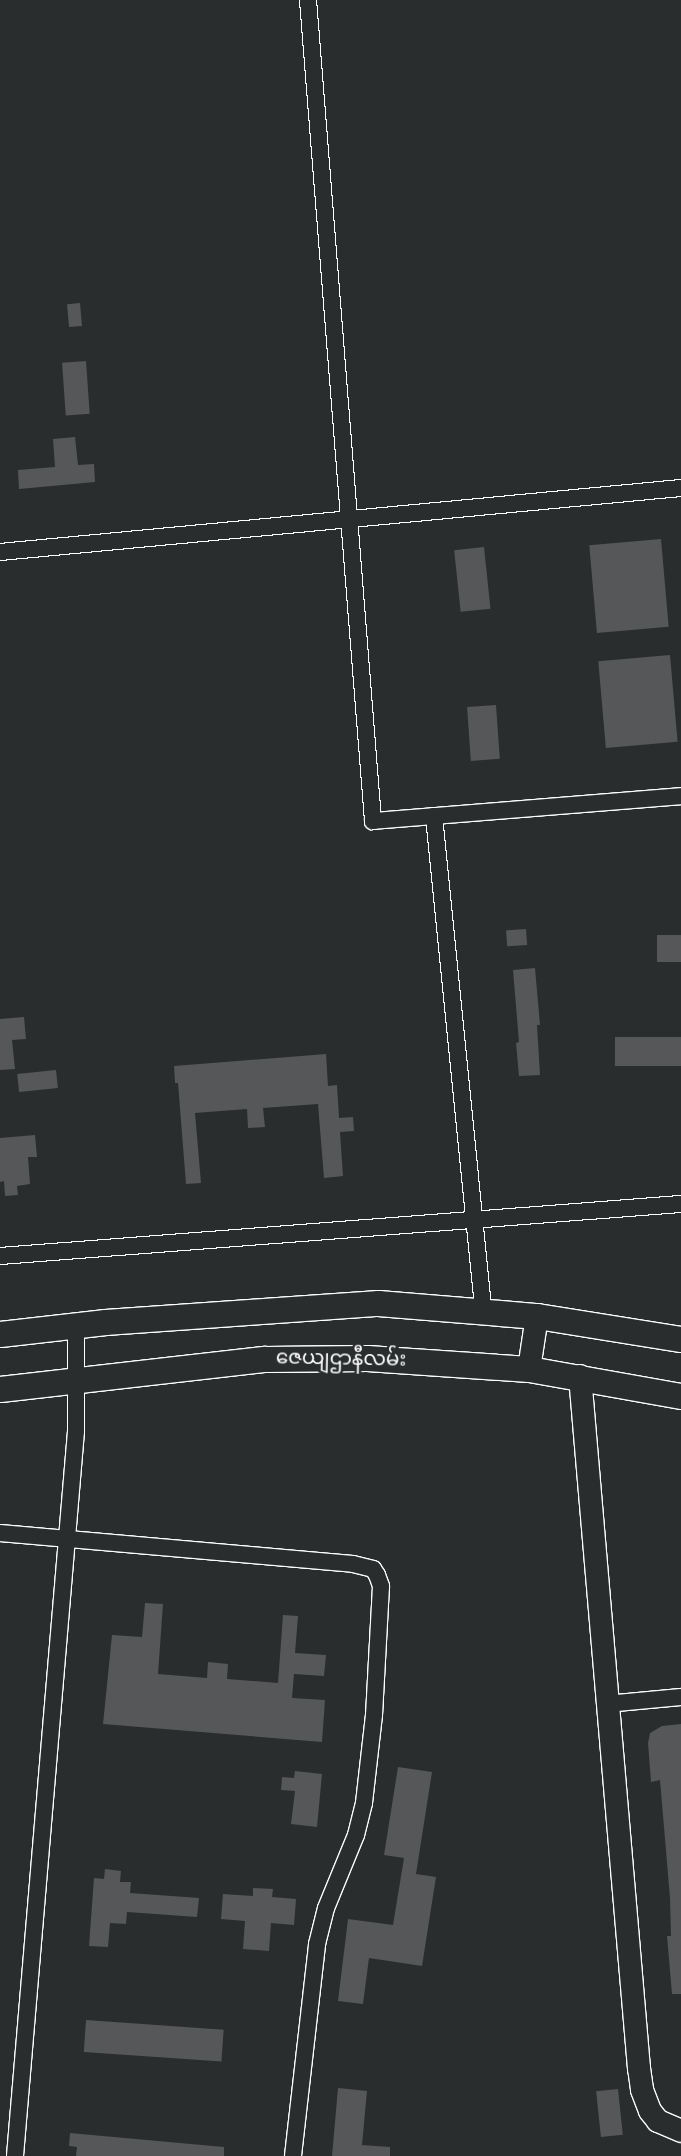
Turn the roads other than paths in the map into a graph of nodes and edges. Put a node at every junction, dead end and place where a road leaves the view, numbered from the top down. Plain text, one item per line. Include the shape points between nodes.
1 (308, 0) edge
2 (681, 488) edge
3 (351, 519) junction
4 (0, 552) edge
5 (681, 796) edge
6 (434, 816) junction
7 (681, 1204) edge
8 (474, 1218) junction
9 (0, 1256) edge
10 (483, 1311) junction
11 (537, 1316) junction
12 (76, 1325) junction
13 (0, 1334) edge
14 (681, 1339) edge
15 (529, 1369) junction
16 (580, 1376) junction
17 (78, 1380) junction
18 (0, 1389) edge
19 (681, 1396) edge
20 (0, 1533) edge
21 (67, 1538) junction
22 (681, 1697) edge
23 (606, 1704) junction
24 (681, 2131) edge
25 (15, 2156) edge
26 (293, 2156) edge

1 - 3 street
2 - 3 street
3 - 4 street
3 - 6 street via 373,821
5 - 6 street
6 - 8 street
7 - 8 street
8 - 9 street
8 - 10 street
10 - 11 main road
10 - 12 main road via 378,1303
11 - 14 main road
11 - 15 street
12 - 13 main road
12 - 17 street
15 - 16 main road, ဇေယျဌာနီလမ်း
15 - 17 main road, ဇေယျဌာနီလမ်း via 367,1358 265,1359
16 - 19 main road, ဇေယျဌာနီလမ်း
16 - 23 street
17 - 18 main road, ဇေယျဌာနီလမ်း
17 - 21 street
20 - 21 street
21 - 25 street
21 - 26 street via 353,1564 373,1569 377,1575 381,1586 375,1697 364,1804 356,1835 326,1908 317,1945
22 - 23 street
23 - 24 street via 642,2090 658,2121

